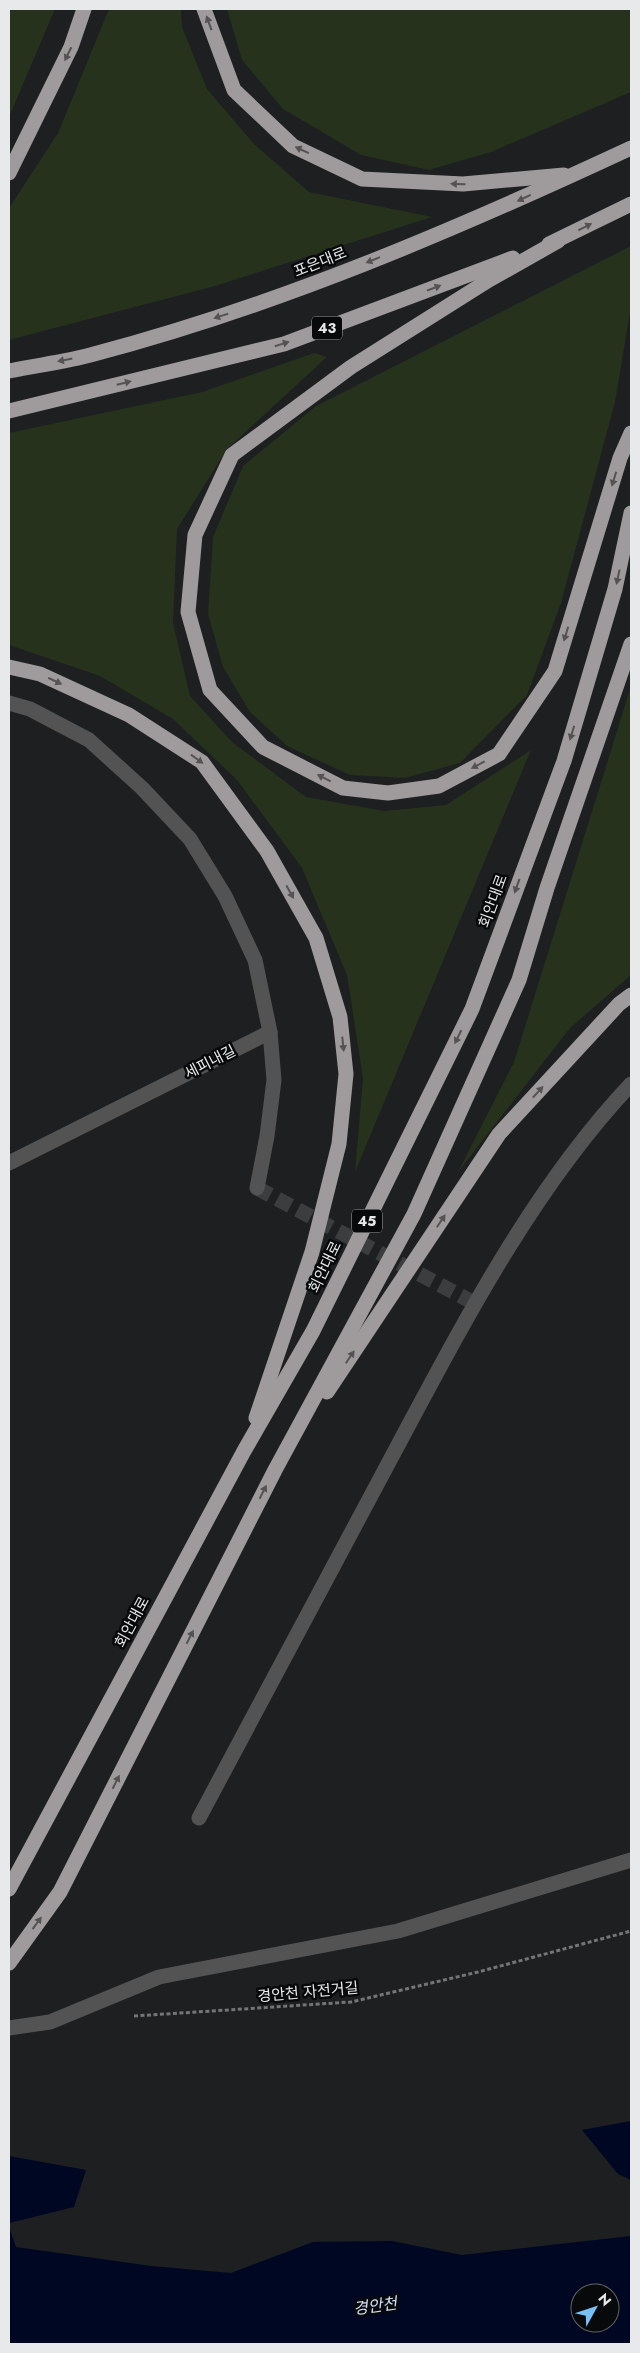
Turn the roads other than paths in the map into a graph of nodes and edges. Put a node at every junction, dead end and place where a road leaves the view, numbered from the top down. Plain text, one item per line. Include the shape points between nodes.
1 (84, 9) edge
2 (204, 9) edge
3 (631, 148) edge
4 (9, 173) edge
5 (576, 174) junction
6 (631, 204) edge
7 (558, 241) junction
8 (9, 371) edge
9 (9, 411) edge
10 (631, 433) edge
11 (631, 513) edge
12 (631, 644) edge
13 (9, 667) edge
14 (9, 703) edge
15 (631, 995) edge
16 (270, 1032) junction
17 (631, 1084) edge
18 (9, 1163) edge
19 (257, 1188) dead end
20 (244, 1451) junction
21 (275, 1470) junction
22 (199, 1818) dead end
23 (631, 1860) edge
24 (9, 1889) edge
25 (9, 1963) edge
26 (9, 2028) edge

1 -> 4 highway via 71,47
5 -> 2 highway via 463,184 362,179 293,146 234,90
3 - 5 highway, 포은대로
5 -> 8 highway, 포은대로 via 268,302 93,355
7 -> 6 highway, 43
9 -> 7 highway, 43 via 284,344
10 -> 7 highway via 620,458 555,671 499,754 439,786 388,793 343,788 263,747 210,690 188,612 195,535 232,455 351,367 489,280
11 -> 20 highway, 회안대로 / 45 via 615,588 564,761 472,1009 313,1331
12 - 21 highway, 45 via 547,888 519,980 414,1214
13 -> 20 highway via 40,674 129,715 202,762 267,851 316,938 340,1017 346,1074 339,1144 312,1252
14 - 16 street via 30,709 89,740 142,788 190,839 225,896 255,960
21 -> 15 highway via 499,1134 619,1004
16 - 18 street, 세피내길
16 - 19 street via 274,1080 268,1136
17 - 22 street via 600,1118 555,1180 474,1303
20 - 24 highway, 회안대로 / 45
25 -> 21 highway, 45 via 60,1892
23 - 26 street via 398,1931 159,1977 50,2022

